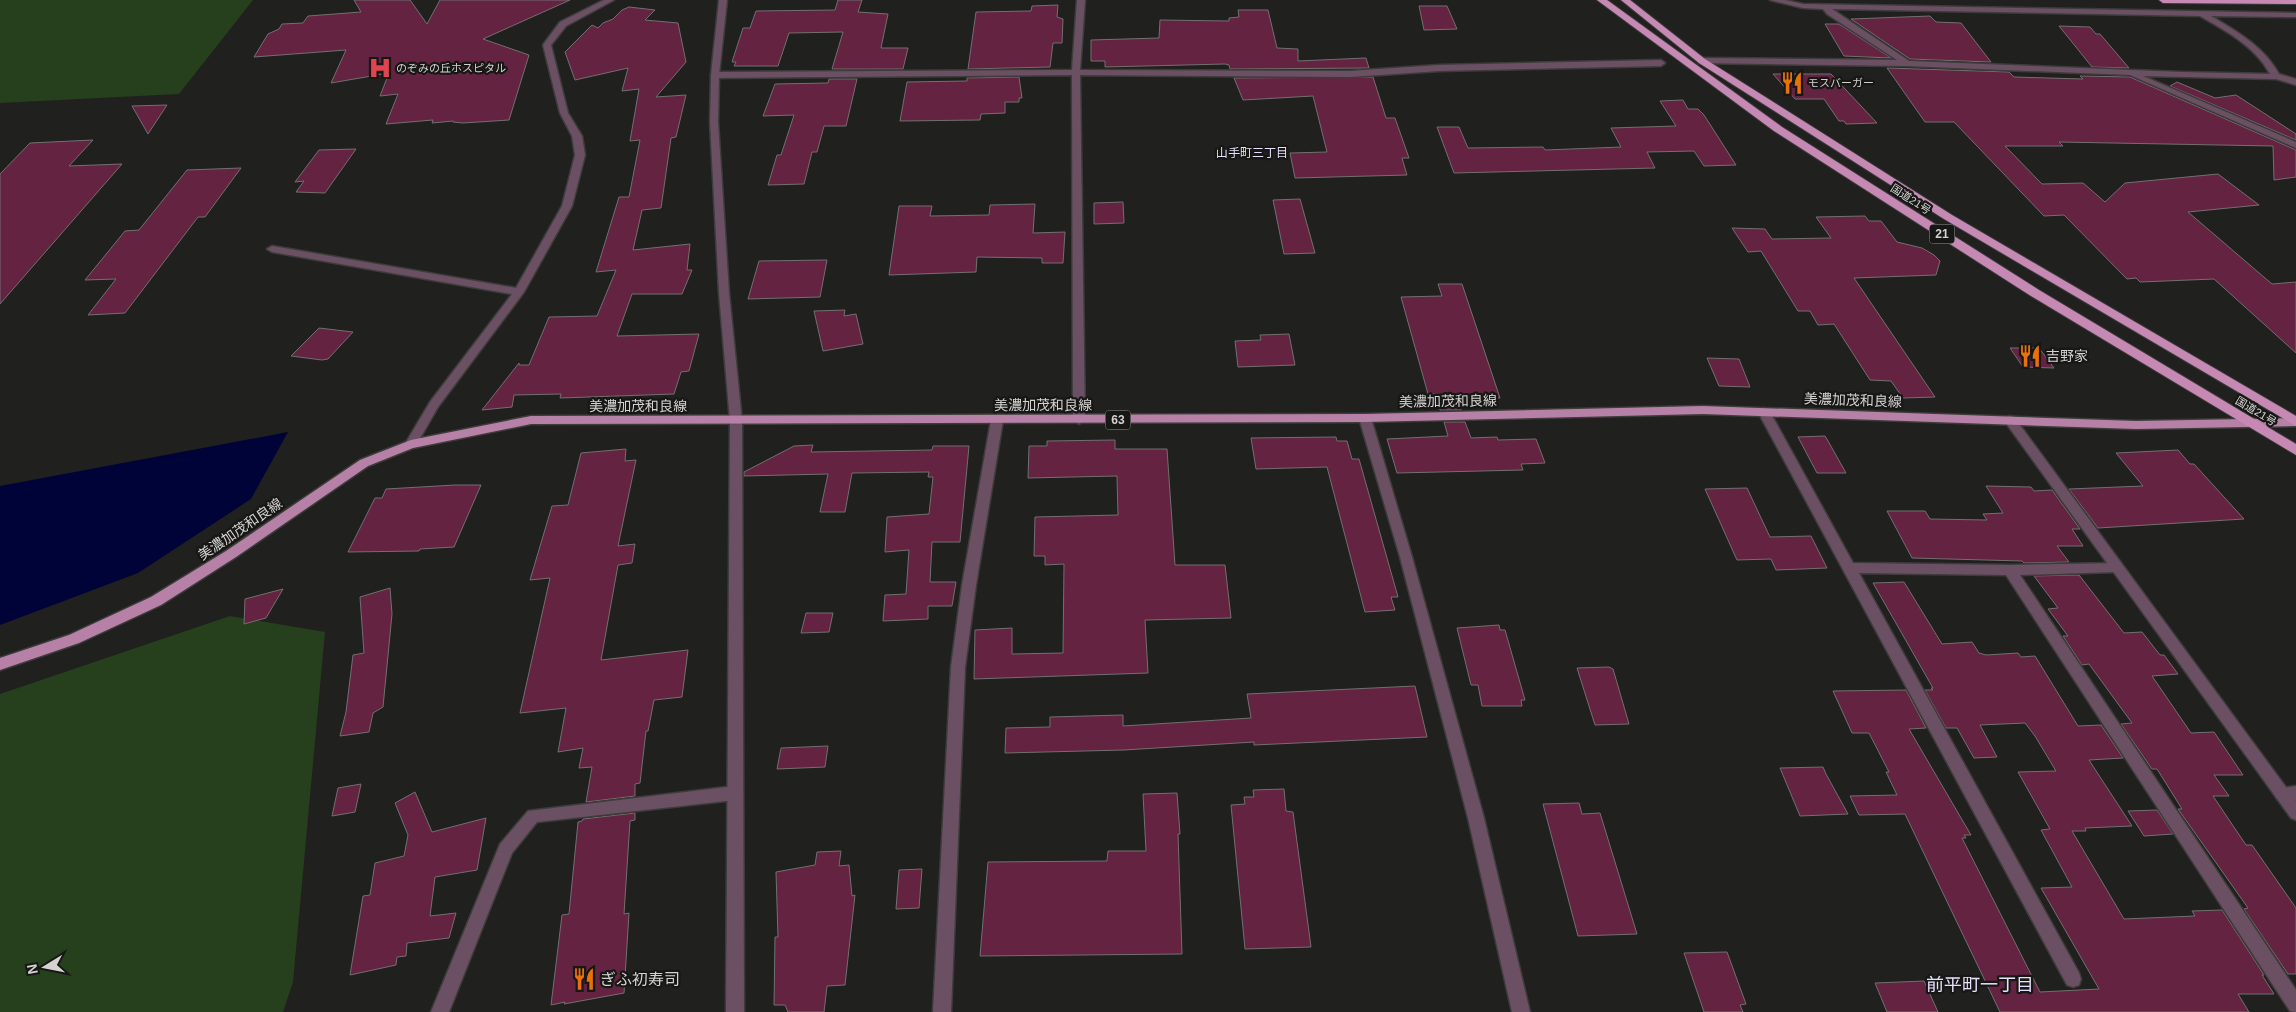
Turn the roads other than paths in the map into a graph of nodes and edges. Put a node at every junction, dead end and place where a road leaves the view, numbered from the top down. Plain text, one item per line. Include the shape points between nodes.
1 (610, 0) edge
2 (724, 0) edge
3 (1081, 0) edge
4 (1601, 0) edge
5 (1625, 0) edge
6 (1774, 0) edge
7 (2163, 0) edge
8 (2168, 0) edge
9 (2296, 1) edge
10 (1825, 6) junction
11 (2199, 12) junction
12 (2296, 15) edge
13 (1702, 60) junction
14 (1661, 63) dead end
15 (1907, 63) junction
16 (1076, 73) junction
17 (2130, 73) junction
18 (715, 76) junction
19 (2276, 76) junction
20 (2296, 82) edge
21 (2296, 145) edge
22 (272, 249) dead end
23 (519, 292) junction
24 (1764, 412) junction
25 (1365, 418) junction
26 (997, 420) junction
27 (1079, 420) junction
28 (2010, 420) junction
29 (736, 421) junction
30 (2296, 422) edge
31 (2253, 424) junction
32 (411, 444) junction
33 (2296, 450) edge
34 (2116, 567) junction
35 (1849, 568) junction
36 (2010, 570) junction
37 (0, 664) edge
38 (735, 793) junction
39 (2289, 793) edge
40 (2296, 813) edge
41 (2073, 979) dead end
42 (2296, 1005) edge
43 (440, 1012) edge
44 (735, 1012) edge
45 (942, 1012) edge
46 (1520, 1012) edge

1 - 23 street via 562,24 547,45 564,113 577,136 580,155 567,206
2 - 18 street
3 - 16 street
4 - 31 highway, 国道21号 / 21 via 1778,129 2035,293
5 - 13 highway, 国道21号 / 21
6 - 10 street via 1803,6
7 - 8 highway
8 - 9 highway
10 - 11 street
10 - 15 street
11 - 12 street
11 - 19 street via 2242,39 2271,64
13 - 15 street
13 - 30 highway, 国道21号 / 21 via 1948,217
14 - 16 street via 1439,68 1350,74
15 - 17 street
16 - 18 street
16 - 27 street
17 - 19 street
17 - 21 street
18 - 29 street via 714,122 724,293
19 - 20 street
22 - 23 street
23 - 32 street via 434,405
24 - 25 main road, 美濃加茂和良線 / 63 via 1703,410
24 - 28 main road, 美濃加茂和良線 / 63
24 - 35 street
25 - 27 main road, 美濃加茂和良線 / 63
25 - 46 street via 1476,818
26 - 27 main road, 美濃加茂和良線 / 63
26 - 29 main road, 美濃加茂和良線 / 63
26 - 45 street via 958,667
28 - 31 main road, 美濃加茂和良線 / 63 via 2136,425
28 - 34 street
29 - 32 main road, 美濃加茂和良線 / 63 via 531,420
29 - 38 street
30 - 31 main road, 美濃加茂和良線 / 63
31 - 33 highway, 国道21号 / 21
32 - 37 main road, 美濃加茂和良線 / 63 via 364,463 156,601 74,639
34 - 36 street
34 - 39 street
35 - 36 street
35 - 41 street
36 - 42 street
38 - 43 street via 533,816 506,849
38 - 44 street
39 - 40 street

